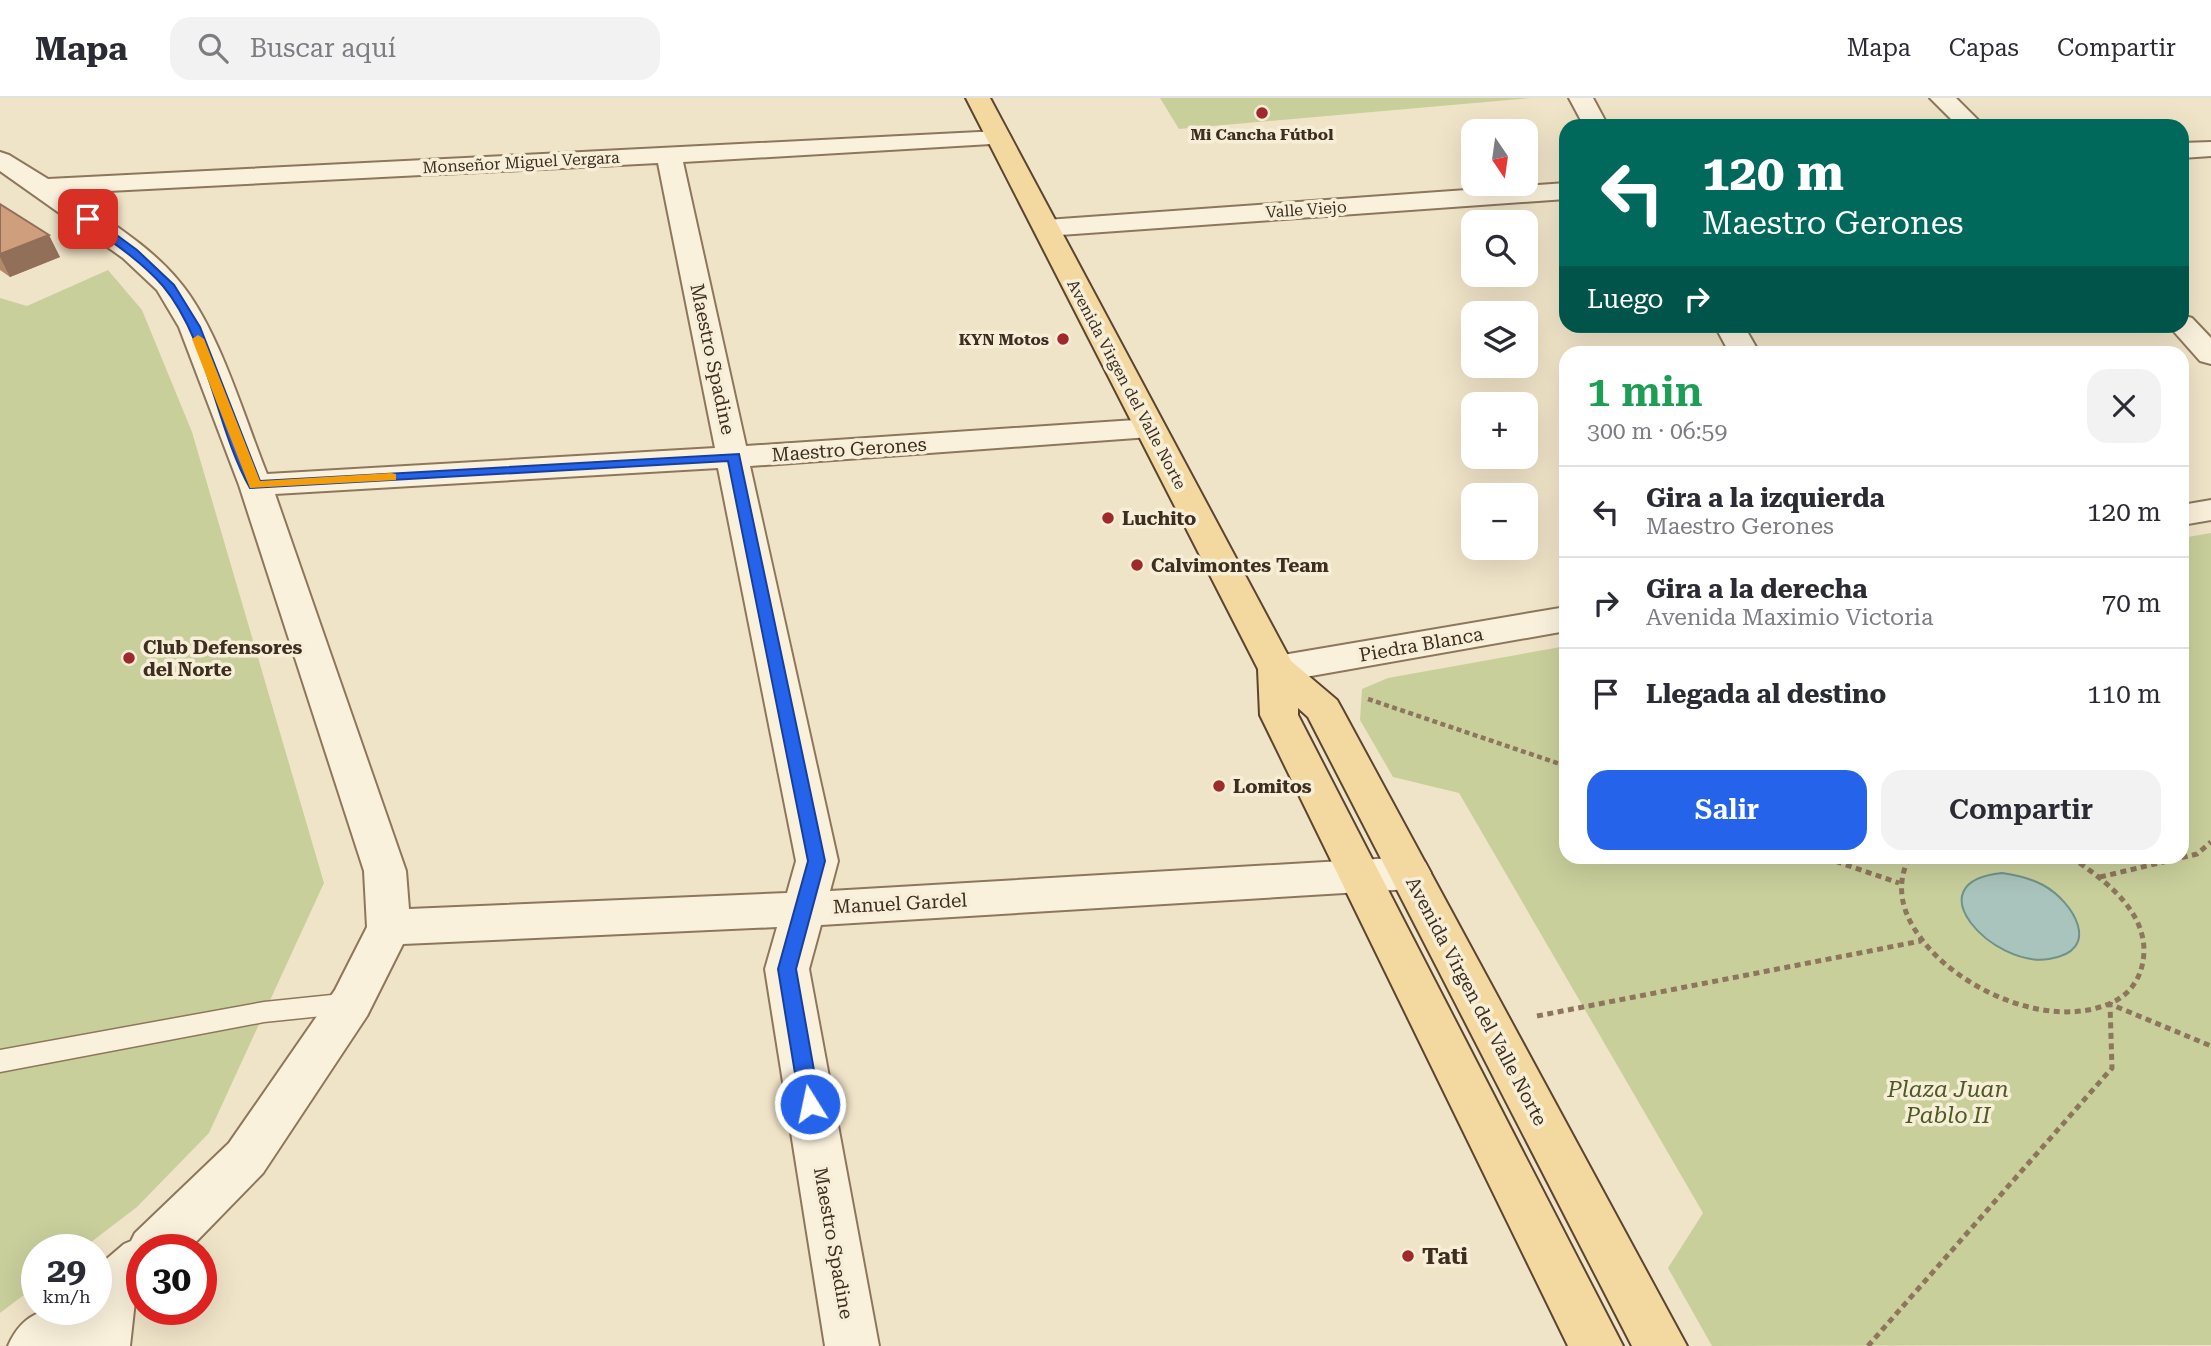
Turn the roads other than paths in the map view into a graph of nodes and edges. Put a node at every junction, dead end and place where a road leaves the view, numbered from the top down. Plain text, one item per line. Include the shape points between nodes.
1 (978, 98) edge
2 (1581, 98) edge
3 (1942, 98) edge
4 (1592, 119) edge
5 (1964, 119) edge
6 (999, 138) junction
7 (2211, 149) edge
8 (2189, 151) edge
9 (669, 154) junction
10 (0, 160) edge
11 (43, 187) junction
12 (1559, 191) edge
13 (1046, 228) junction
14 (2189, 331) edge
15 (2211, 355) edge
16 (1150, 428) junction
17 (734, 457) junction
18 (255, 485) junction
19 (2211, 510) edge
20 (2189, 514) edge
21 (1559, 621) edge
22 (1277, 669) junction
23 (1410, 873) junction
24 (1360, 876) junction
25 (803, 909) junction
26 (389, 927) junction
27 (351, 1003) junction
28 (0, 1061) edge
29 (169, 1234) edge
30 (63, 1325) edge
31 (105, 1325) edge
32 (35, 1346) edge
33 (103, 1346) edge
34 (852, 1346) edge
35 (1596, 1346) edge
36 (1660, 1346) edge

1 - 6 main road, Avenida Virgen del Valle Norte
2 - 4 street
3 - 5 street
6 - 9 street, Monseñor Miguel Vergara
6 - 13 main road, Avenida Virgen del Valle Norte
7 - 8 street
9 - 11 street, Monseñor Miguel Vergara
9 - 17 street, Maestro Spadine
10 - 11 street
11 - 18 street via 133,252 168,285 194,327
12 - 13 street, Valle Viejo
13 - 16 main road, Avenida Virgen del Valle Norte
14 - 15 street
16 - 17 street, Maestro Gerones
16 - 22 main road, Avenida Virgen del Valle Norte
17 - 18 street, Maestro Gerones
17 - 25 street, Maestro Spadine via 817,861
18 - 26 street via 385,871
19 - 20 street
21 - 22 street, Piedra Blanca
22 - 23 main road, Avenida Virgen del Valle Norte via 1323,709
22 - 24 main road, Avenida Virgen del Valle Norte via 1279,715
23 - 24 street, Manuel Gardel
23 - 36 main road, Avenida Virgen del Valle Norte
24 - 25 street, Manuel Gardel
24 - 35 main road, Avenida Virgen del Valle Norte
25 - 26 street, Manuel Gardel
25 - 34 street, Maestro Spadine via 787,969
26 - 27 street
27 - 28 lane via 264,1012
27 - 29 street via 246,1158
30 - 32 street
31 - 33 street

